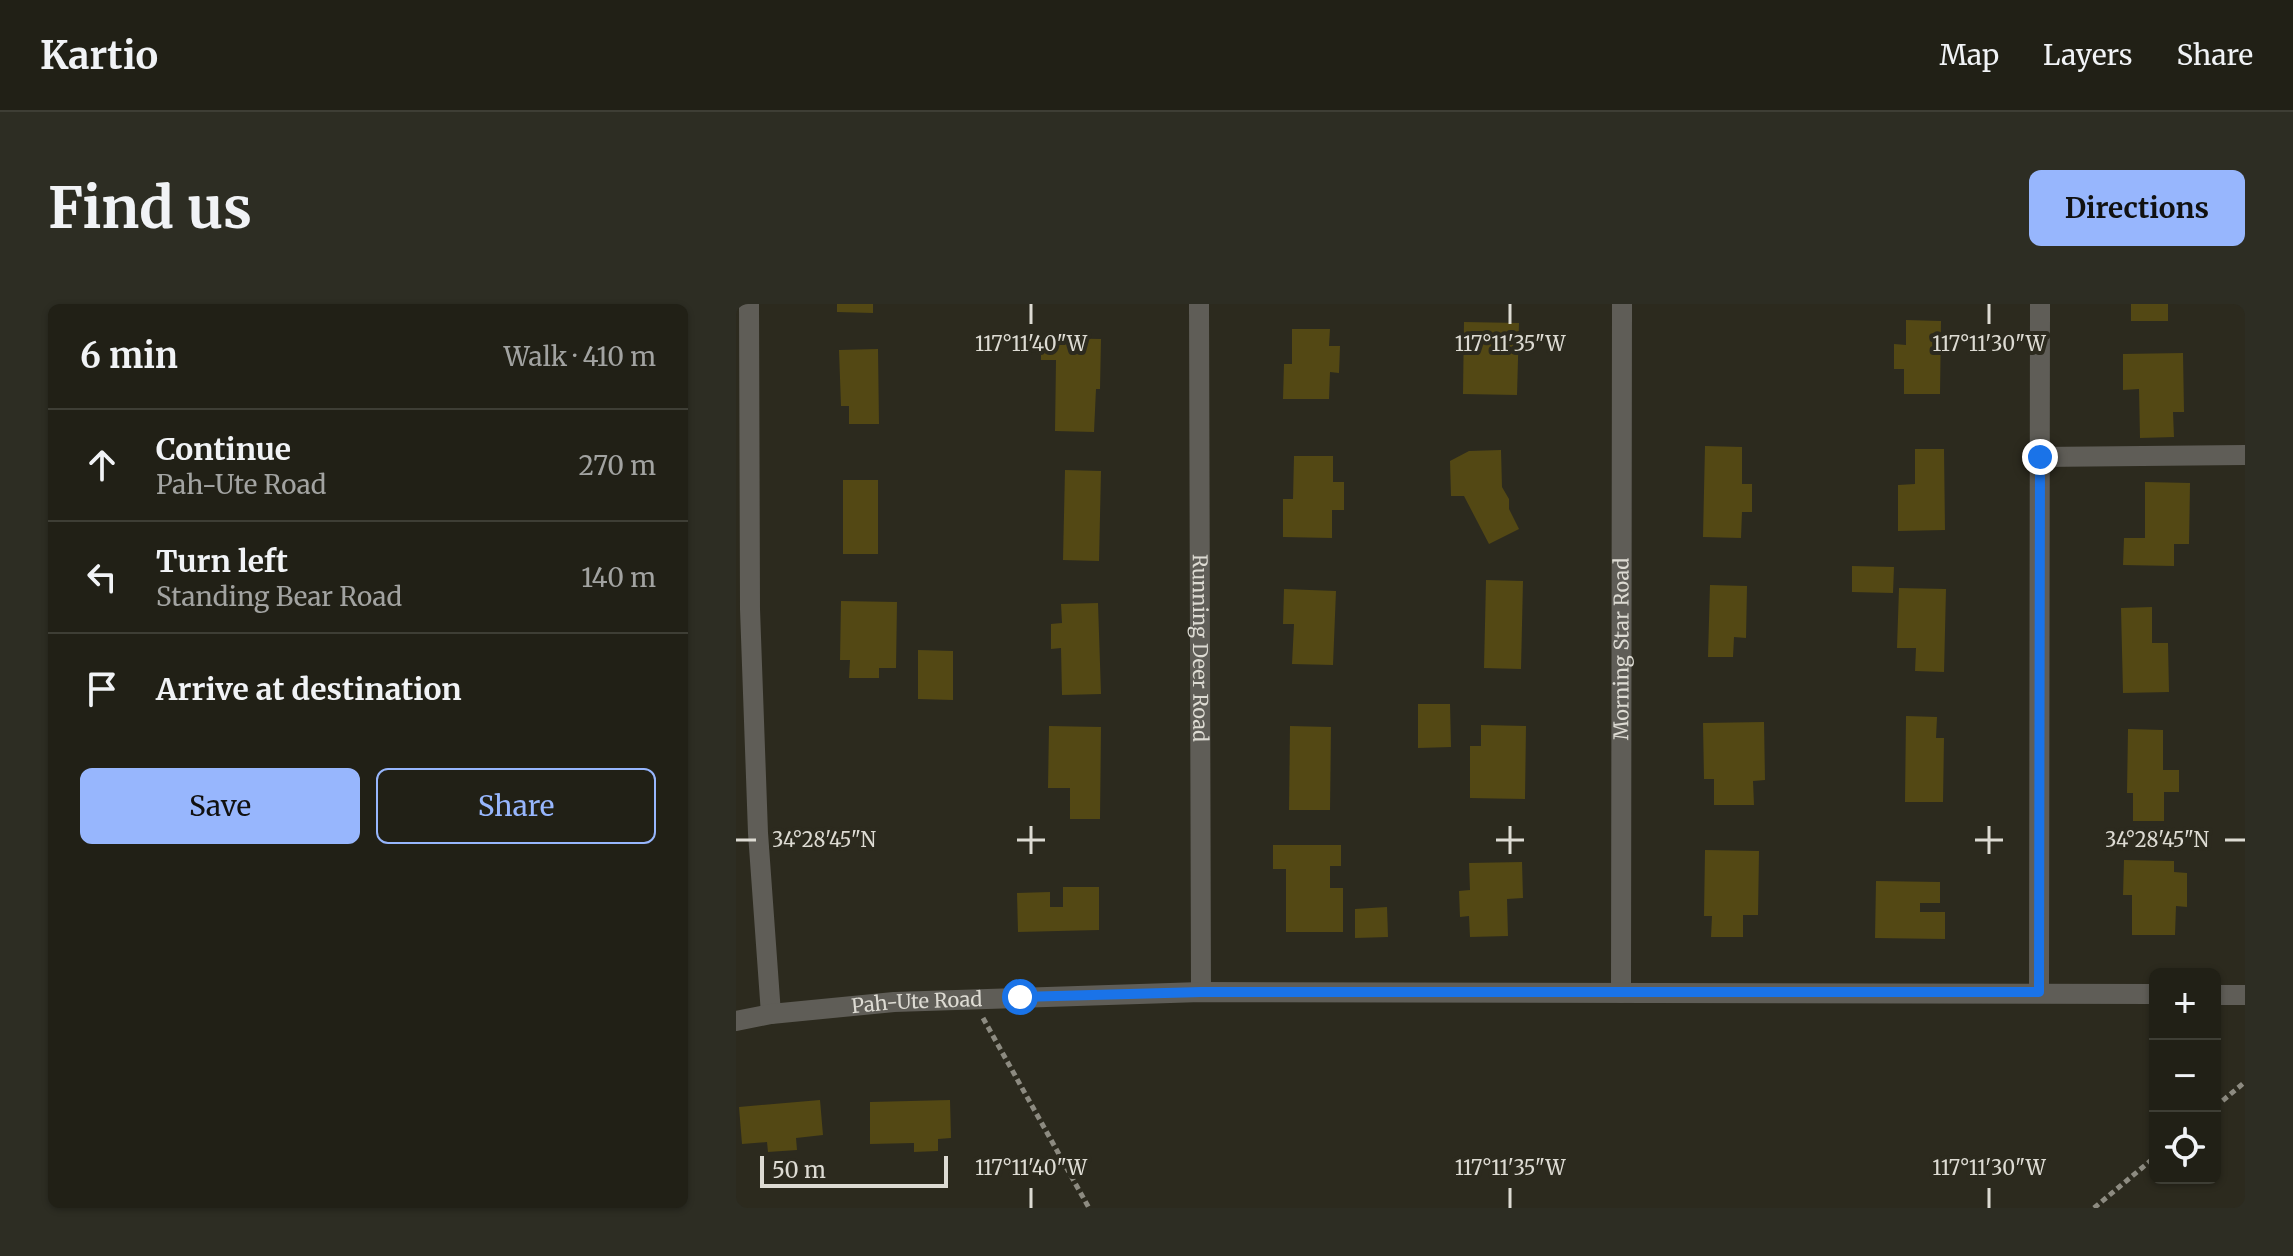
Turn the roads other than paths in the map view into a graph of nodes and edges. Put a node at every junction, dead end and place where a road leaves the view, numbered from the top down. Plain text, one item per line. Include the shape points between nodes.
1 (749, 304) edge
2 (1199, 304) edge
3 (1622, 304) edge
4 (2040, 304) edge
5 (2245, 455) edge
6 (2040, 457) junction
7 (743, 609) edge
8 (1201, 992) junction
9 (2039, 992) junction
10 (1621, 993) junction
11 (2149, 994) edge
12 (2221, 995) edge
13 (2245, 995) edge
14 (771, 1014) junction
15 (736, 1021) edge

1 - 7 street
2 - 8 street, Running Deer Road
3 - 10 street, Morning Star Road
4 - 6 street
5 - 6 street
6 - 9 street
7 - 14 street
8 - 10 street, Pah-Ute Road
8 - 14 street, Pah-Ute Road via 894,1002
9 - 10 street, Pah-Ute Road
9 - 11 street, Pah-Ute Road
12 - 13 street
14 - 15 street, Pah-Ute Road

